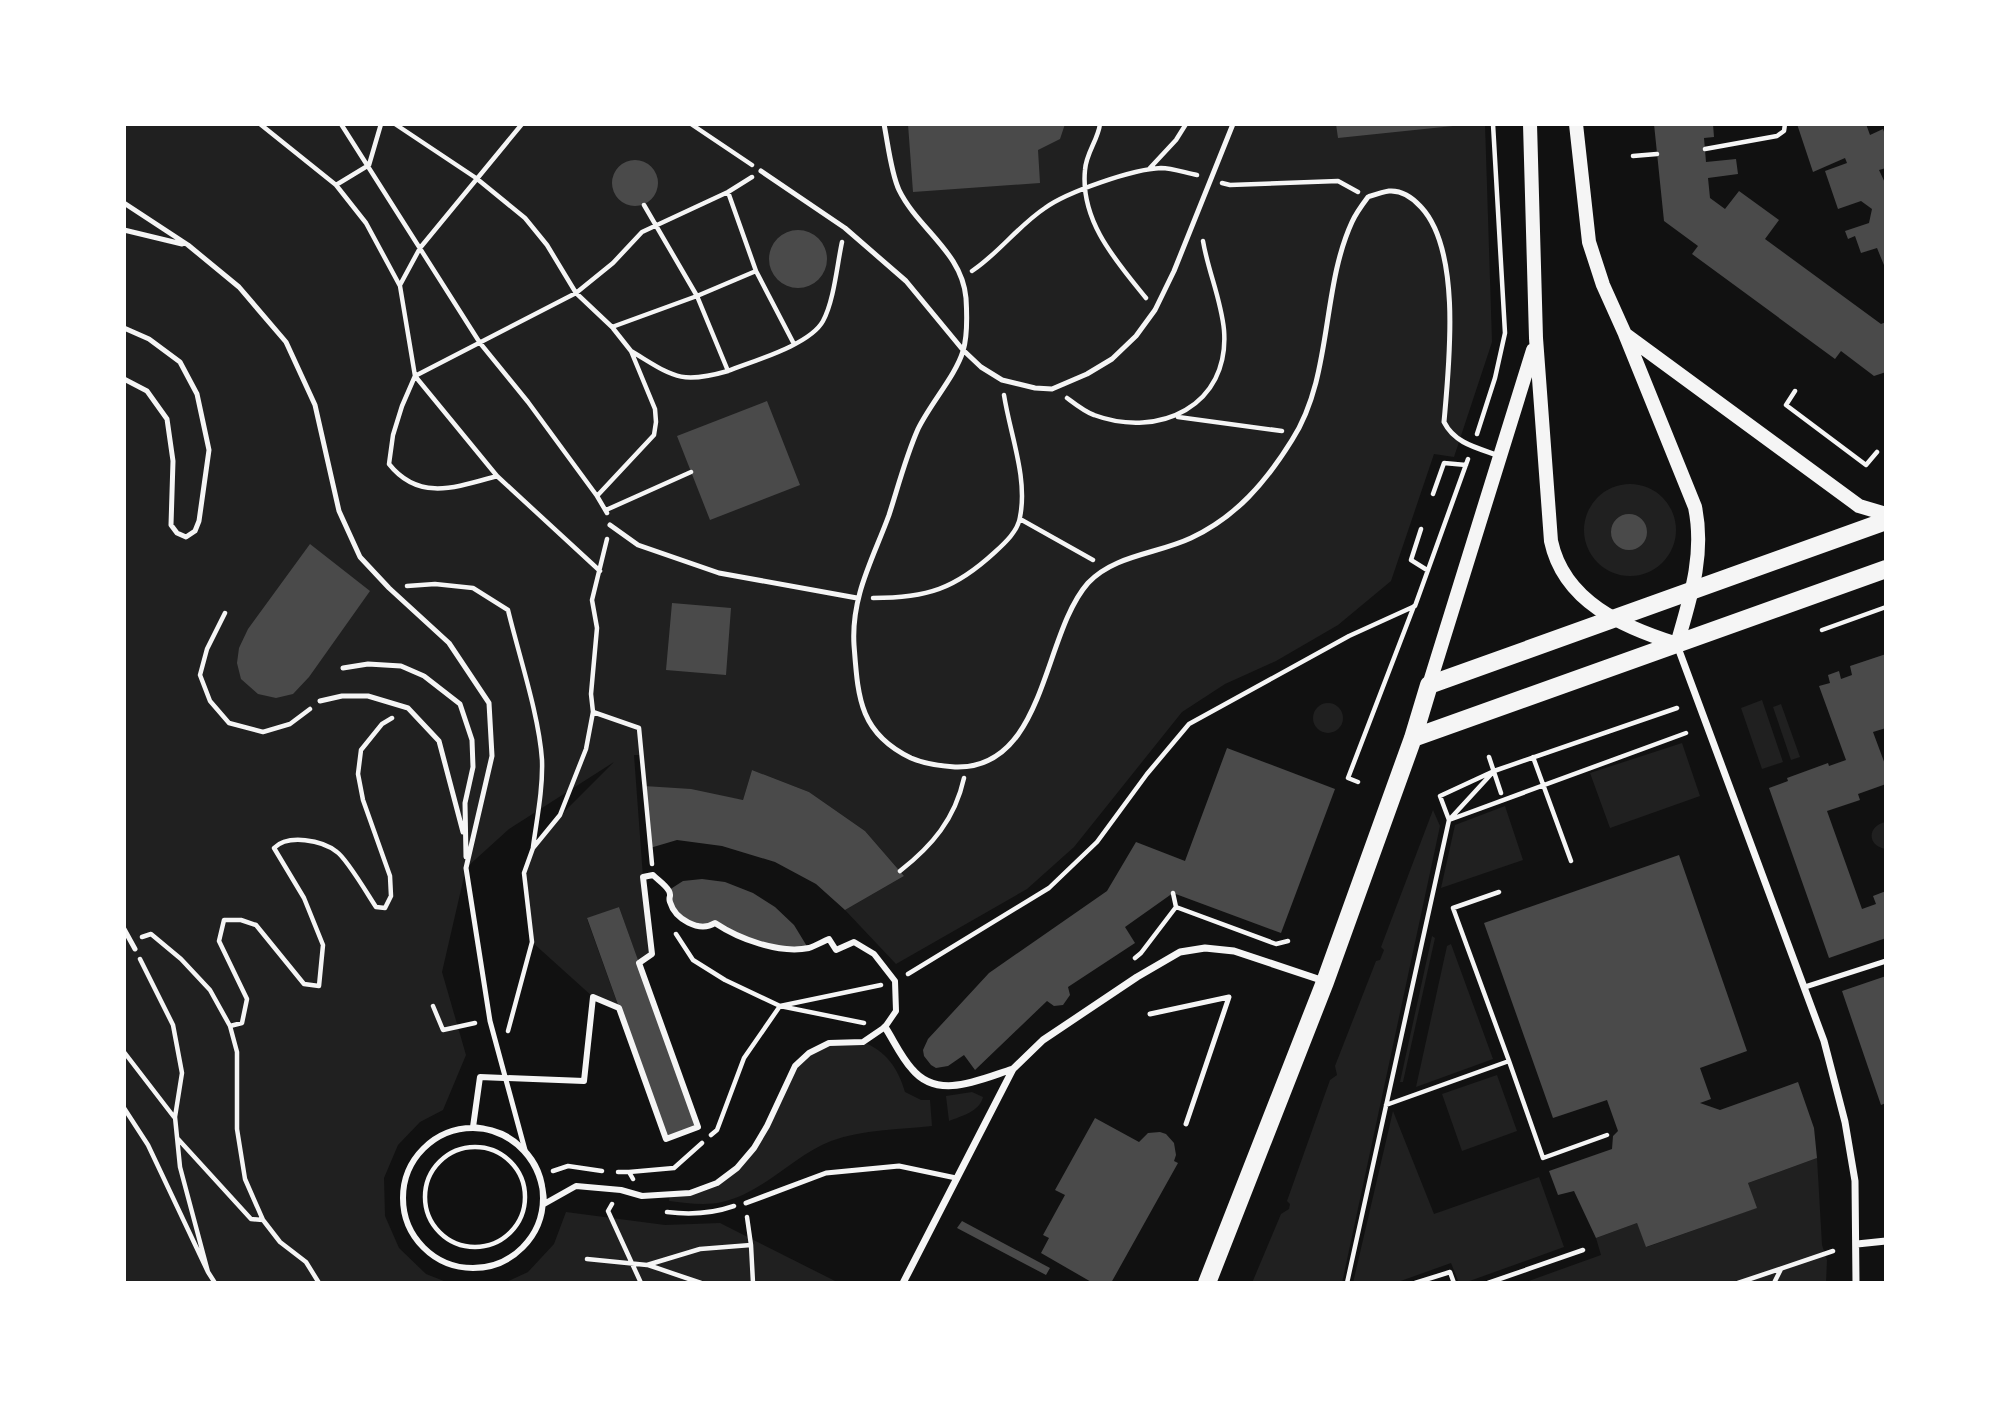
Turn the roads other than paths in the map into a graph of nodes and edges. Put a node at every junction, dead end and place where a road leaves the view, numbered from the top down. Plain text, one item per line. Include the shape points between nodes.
1 (884, 124) edge
2 (1233, 124) edge
3 (1530, 124) edge
4 (1576, 124) edge
5 (761, 171) road end
6 (124, 203) edge
7 (124, 230) edge
8 (188, 245) junction
9 (124, 328) edge
10 (1625, 334) junction
11 (1536, 338) junction
12 (963, 350) junction
13 (124, 379) edge
14 (1500, 456) junction
15 (1886, 514) edge
16 (1886, 521) edge
17 (610, 525) road end
18 (1886, 569) edge
19 (1693, 590) junction
20 (857, 598) junction
21 (1612, 618) junction
22 (1677, 644) junction
23 (343, 668) dead end
24 (1429, 685) junction
25 (320, 701) road end
26 (1413, 738) junction
27 (469, 843) junction
28 (124, 929) edge
29 (135, 949) road end
30 (1886, 961) edge
31 (1325, 982) junction
32 (1805, 987) junction
33 (1150, 1014) dead end
34 (885, 1027) junction
35 (1013, 1069) junction
36 (505, 1078) junction
37 (1186, 1124) dead end
38 (525, 1150) junction
39 (540, 1175) junction
40 (956, 1178) junction
41 (746, 1203) road end
42 (1886, 1241) edge
43 (1857, 1244) junction
44 (903, 1283) edge
45 (1207, 1283) edge
46 (1856, 1283) edge

1 - 12 lane via 899,190 952,258 962,278 966,298
2 - 12 lane via 1155,310 1112,359 1052,389 1035,388 1002,380
3 - 11 main road
4 - 10 main road via 1589,242
5 - 12 lane via 845,228 906,281
6 - 8 lane
7 - 8 lane
8 - 27 lane via 239,287 286,342 315,405 339,510 360,557 449,643 489,703 492,756
9 - 13 lane via 149,339 180,362 197,394 209,450 200,521 186,537 171,525 173,461 167,419 147,391
10 - 15 main road via 1859,506
10 - 19 main road via 1695,508 1700,529
11 - 14 main road
11 - 21 main road via 1554,557 1584,598
12 - 20 lane via 918,430
14 - 20 lane via 1460,442 1444,422 1450,344 1441,243 1431,218 1412,197 1390,191 1368,197 1352,221 1308,406 1276,466 1227,516 1190,538 1106,568 1088,584 1058,638 1031,717 1014,740 988,761 966,767 916,760 892,748 866,720 854,640
14 - 24 main road
16 - 19 main road
17 - 20 lane via 638,545 719,573
18 - 22 main road
19 - 21 main road
19 - 22 main road
21 - 22 main road
21 - 24 main road
22 - 26 main road
22 - 32 street
23 - 27 lane via 401,666 424,676 460,704 472,740 473,766 465,803
24 - 26 main road
25 - 27 lane via 368,696 408,708 439,741
26 - 31 main road
27 - 36 lane via 466,867 490,1020
28 - 29 lane
30 - 32 lane
31 - 35 street via 1234,951 1205,948 1180,952 1043,1040
31 - 45 main road
32 - 43 street via 1845,1122 1855,1181
33 - 37 lane via 1229,997
34 - 35 street via 911,1068 932,1084 962,1085
34 - 36 street via 896,1011 895,982 874,954 855,942 836,950 829,939 808,948 783,947 733,935 715,923 703,928 674,908 669,890 653,875 643,877 652,954 639,963 698,1127 666,1139 619,1007 593,997 584,1081
34 - 39 street via 863,1042 829,1042 809,1052 795,1066 754,1148 717,1183 690,1193 642,1196 576,1186 544,1204
35 - 40 street
36 - 38 lane
36 - 38 street via 480,1077 472,1127 497,1132
38 - 39 street
38 - 39 street via 504,1136 472,1128 450,1132 430,1143 414,1160 405,1181 403,1204 409,1226 422,1246 440,1260 462,1267 485,1267 507,1260 525,1246 538,1226 544,1204
40 - 41 lane via 899,1166 826,1173
40 - 44 street
42 - 43 street
43 - 46 street

